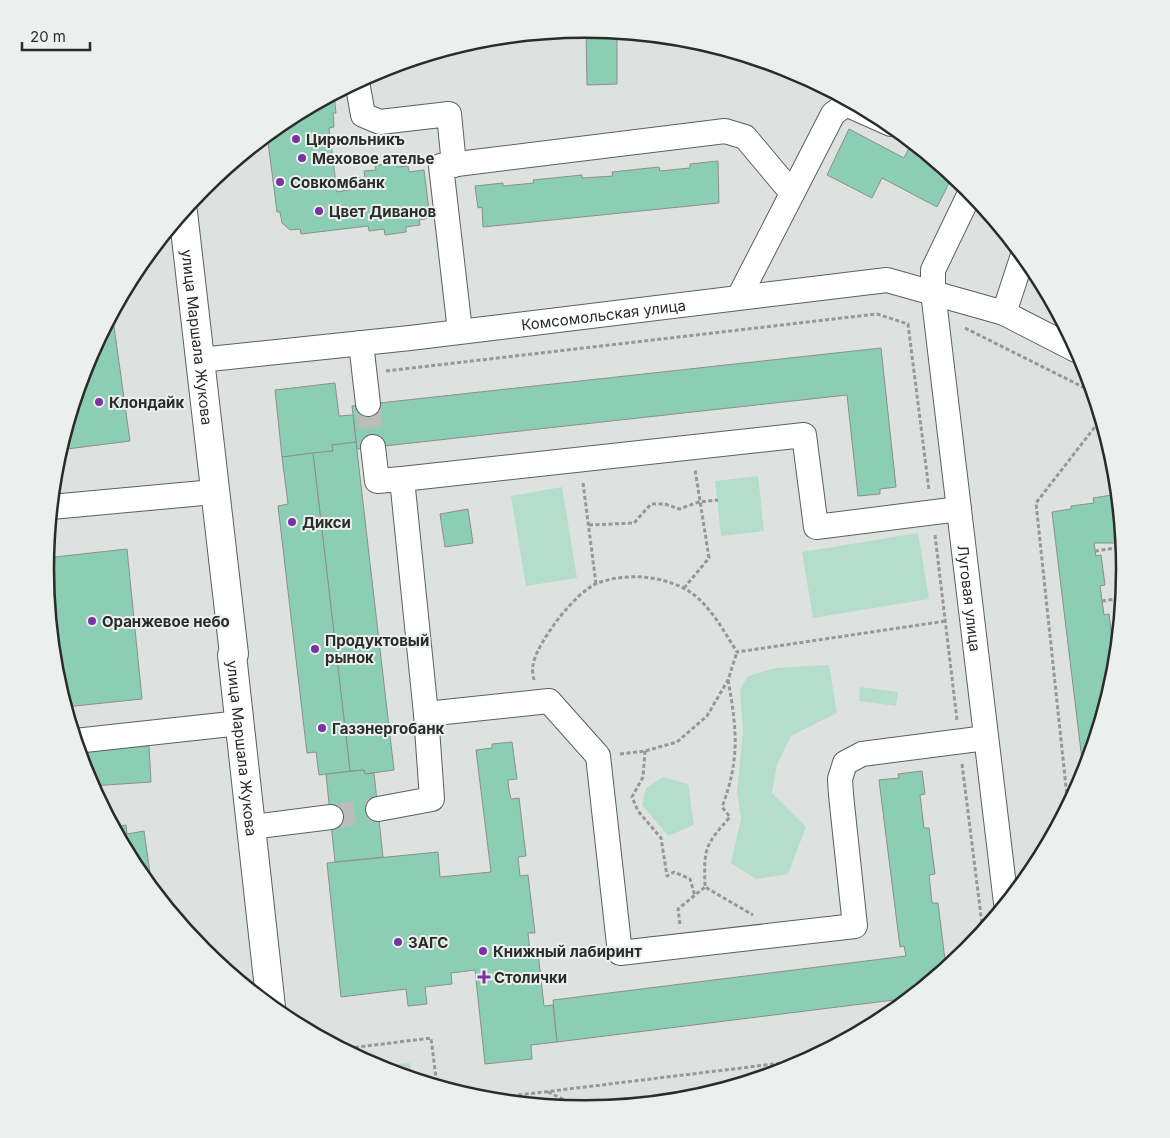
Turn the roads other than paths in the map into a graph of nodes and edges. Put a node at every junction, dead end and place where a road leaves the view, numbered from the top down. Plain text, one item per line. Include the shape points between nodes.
1 (358, 88) edge
2 (844, 105) edge
3 (454, 165) junction
4 (792, 192) junction
5 (967, 199) edge
6 (184, 220) edge
7 (1020, 264) edge
8 (933, 292) junction
9 (739, 297) junction
10 (1004, 313) junction
11 (460, 331) junction
12 (361, 343) junction
13 (1067, 345) edge
14 (200, 360) junction
15 (368, 404) tunnel mouth
16 (373, 447) tunnel mouth
17 (402, 479) junction
18 (214, 492) junction
19 (57, 506) edge
20 (959, 509) junction
21 (426, 714) junction
22 (240, 723) junction
23 (986, 738) junction
24 (82, 740) edge
25 (378, 809) tunnel mouth
26 (330, 817) tunnel mouth
27 (252, 827) junction
28 (1005, 895) edge
29 (270, 997) edge

1 - 3 street via 363,114 380,122 449,114
2 - 4 street via 832,114
3 - 4 street via 725,131 744,137
3 - 11 street via 441,166
4 - 9 street
5 - 8 street, Луговая улица via 933,270
6 - 14 main road, улица Маршала Жукова
7 - 10 street
8 - 9 street, Комсомольская улица via 887,280
8 - 10 street, Комсомольская улица
8 - 20 street, Луговая улица
9 - 11 street, Комсомольская улица
10 - 13 street, Комсомольская улица
11 - 12 street, Комсомольская улица
12 - 14 street, Комсомольская улица
12 - 15 street
14 - 18 main road, улица Маршала Жукова
16 - 17 street via 377,481
17 - 20 street via 804,435 816,527
17 - 21 street
18 - 19 street
18 - 22 main road, улица Маршала Жукова
20 - 23 street, Луговая улица
21 - 23 street via 549,701 598,756 620,953 855,926 840,779 845,763 862,754
21 - 25 street via 432,799
22 - 24 street
22 - 27 main road, улица Маршала Жукова
23 - 28 street, Луговая улица
26 - 27 street
27 - 29 main road, улица Маршала Жукова

